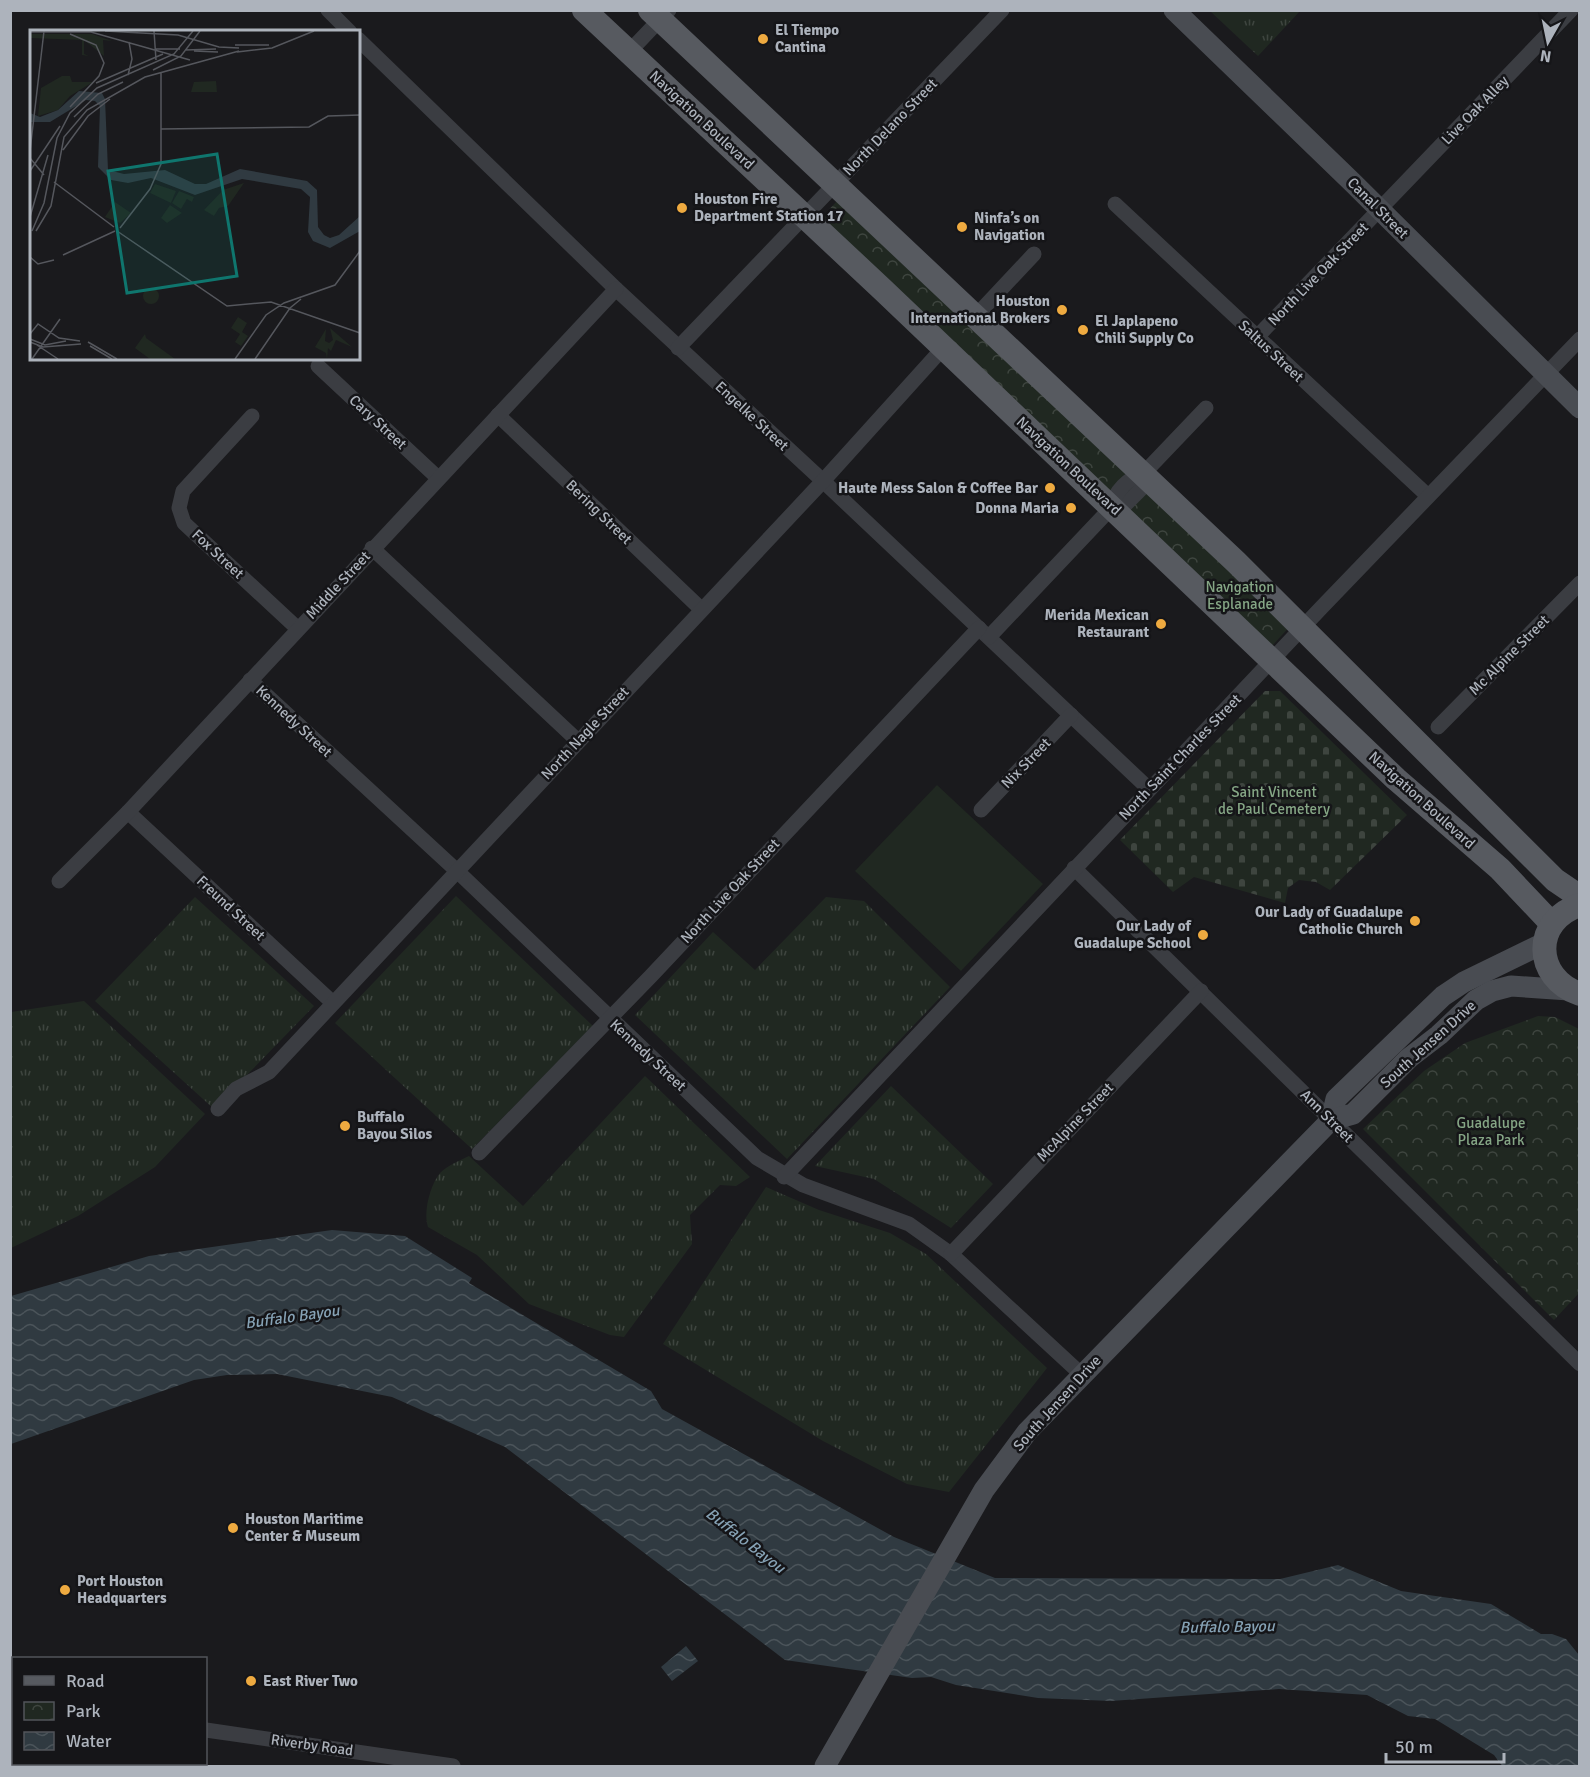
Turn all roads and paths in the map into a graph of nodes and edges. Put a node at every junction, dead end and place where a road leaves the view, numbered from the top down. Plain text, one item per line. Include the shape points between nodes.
1 (584, 10) edge
2 (1002, 10) edge
3 (1174, 10) edge
4 (1570, 10) edge
5 (330, 11) edge
6 (660, 14) edge
7 (348, 30) edge
8 (360, 41) edge
9 (629, 52) junction
10 (835, 184) junction
11 (1115, 204) dead end
12 (1380, 210) junction
13 (806, 217) junction
14 (1034, 254) dead end
15 (616, 289) junction
16 (975, 317) junction
17 (1256, 338) junction
18 (1580, 339) edge
19 (678, 348) junction
20 (944, 348) junction
21 (318, 366) dead end
22 (1547, 373) junction
23 (1206, 408) dead end
24 (1580, 408) edge
25 (498, 415) junction
26 (252, 416) dead end
27 (1143, 474) junction
28 (438, 478) junction
29 (823, 481) junction
30 (1428, 496) junction
31 (1112, 507) junction
32 (372, 548) junction
33 (1580, 583) edge
34 (701, 609) junction
35 (1304, 627) junction
36 (297, 628) junction
37 (984, 633) junction
38 (1273, 660) junction
39 (250, 680) junction
40 (1071, 716) junction
41 (1438, 727) dead end
42 (578, 741) junction
43 (1149, 789) junction
44 (981, 810) dead end
45 (128, 812) junction
46 (1074, 868) junction
47 (456, 870) junction
48 (59, 881) dead end
49 (1580, 897) edge
50 (1580, 905) edge
51 (1548, 934) junction
52 (1201, 991) junction
53 (1574, 992) edge
54 (333, 1003) junction
55 (610, 1019) junction
56 (218, 1109) dead end
57 (1331, 1120) junction
58 (478, 1153) dead end
59 (784, 1177) junction
60 (951, 1254) junction
61 (1580, 1364) edge
62 (1081, 1374) junction
63 (207, 1730) edge
64 (453, 1767) edge
65 (825, 1767) edge

1 - 9 main road, Navigation Boulevard
2 - 10 street, North Delano Street
3 - 12 main road, Canal Street
4 - 12 street, Live Oak Alley
5 - 7 street
6 - 9 street
6 - 10 main road
8 - 15 street, Engelke Street
9 - 13 main road, Navigation Boulevard
10 - 13 street, North Delano Street
10 - 16 main road
11 - 17 street, Saltus Street
12 - 17 street, North Live Oak Street
12 - 22 main road, Canal Street
13 - 19 street, North Delano Street
13 - 20 main road, Navigation Boulevard
14 - 16 street
15 - 19 street, Engelke Street
15 - 25 street, Middle Street
16 - 27 main road
17 - 30 street, Saltus Street
18 - 22 street, North Saint Charles Street
19 - 29 street, Engelke Street
20 - 29 street, North Nagle Street
20 - 31 main road, Navigation Boulevard
21 - 28 street, Cary Street
22 - 24 main road, Canal Street
22 - 30 street, North Saint Charles Street
23 - 27 street, North Live Oak Street
25 - 28 street, Middle Street
25 - 34 street, Bering Street
26 - 36 street, Fox Street via 183,491 180,515
27 - 31 street, North Live Oak Street via 1143,487 1123,507
27 - 35 main road
28 - 32 street, Middle Street
29 - 34 street, North Nagle Street
29 - 37 street, Engelke Street
30 - 35 street, North Saint Charles Street
31 - 37 street, North Live Oak Street
31 - 38 main road, Navigation Boulevard
32 - 36 street, Middle Street
32 - 42 street
33 - 41 street, Mc Alpine Street
34 - 42 street, North Nagle Street
35 - 38 street, North Saint Charles Street
35 - 49 main road via 1548,874
36 - 39 street, Middle Street
37 - 40 street, Engelke Street
37 - 55 street, North Live Oak Street
38 - 43 street, North Saint Charles Street
38 - 51 main road, Navigation Boulevard via 1396,779 1500,869
39 - 45 street, Middle Street
39 - 47 street, Kennedy Street
40 - 43 street, Engelke Street
40 - 44 street, Nix Street
42 - 47 street, North Nagle Street
43 - 46 street, North Saint Charles Street
45 - 48 street, Middle Street
45 - 54 street, Freund Street
46 - 52 street, Ann Street
46 - 59 street, North Saint Charles Street
47 - 54 street, North Nagle Street
47 - 55 street, Kennedy Street
50 - 51 main road via 1568,909
51 - 53 main road via 1547,966 1560,984
51 - 57 main road, South Jensen Drive via 1443,996 1336,1099
52 - 57 street, Ann Street
52 - 60 street, McAlpine Street
53 - 57 main road, South Jensen Drive via 1511,986 1492,991 1476,1000 1409,1058 1353,1114
54 - 56 street, North Nagle Street via 268,1072 236,1089
55 - 58 street, North Live Oak Street
55 - 59 street, Kennedy Street via 757,1158
57 - 61 street, Ann Street
57 - 62 main road, South Jensen Drive
59 - 60 street, Kennedy Street via 898,1219
60 - 62 street, Kennedy Street
62 - 65 main road, South Jensen Drive via 1027,1432 984,1490
63 - 64 street, Riverby Road

